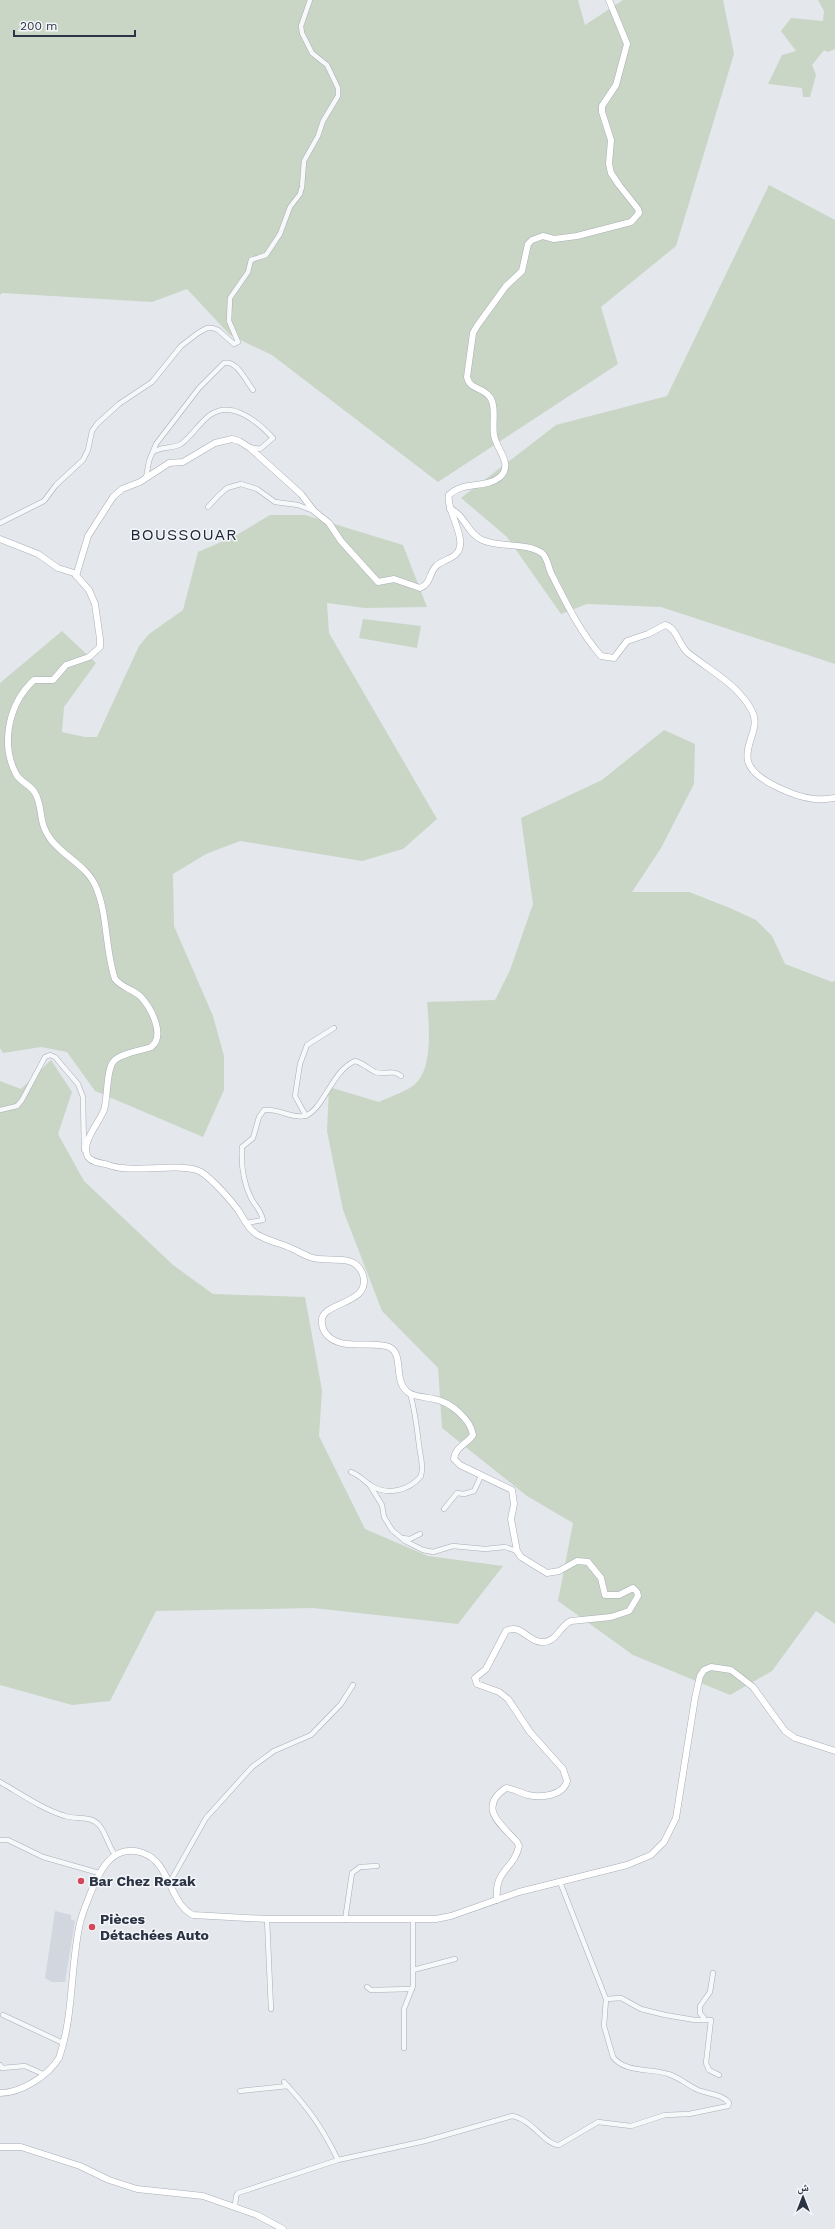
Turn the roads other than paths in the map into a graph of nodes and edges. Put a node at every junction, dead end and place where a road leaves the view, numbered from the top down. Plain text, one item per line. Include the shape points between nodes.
1 (310, 0) edge
2 (609, 0) edge
3 (252, 390) dead end
4 (246, 446) junction
5 (152, 453) junction
6 (146, 478) junction
7 (208, 507) dead end
8 (450, 509) junction
9 (314, 511) junction
10 (0, 523) edge
11 (0, 538) edge
12 (76, 576) junction
13 (835, 798) edge
14 (334, 1028) dead end
15 (401, 1076) dead end
16 (0, 1110) edge
17 (306, 1116) junction
18 (87, 1155) junction
19 (246, 1223) junction
20 (410, 1393) junction
21 (351, 1472) dead end
22 (481, 1476) junction
23 (369, 1484) junction
24 (444, 1509) dead end
25 (420, 1534) dead end
26 (400, 1538) junction
27 (517, 1551) junction
28 (354, 1685) dead end
29 (835, 1751) edge
30 (0, 1782) edge
31 (0, 1840) edge
32 (115, 1855) junction
33 (377, 1866) dead end
34 (99, 1873) junction
35 (170, 1882) junction
36 (560, 1882) junction
37 (497, 1900) junction
38 (267, 1919) junction
39 (345, 1920) junction
40 (413, 1920) junction
41 (455, 1959) dead end
42 (413, 1970) junction
43 (713, 1973) dead end
44 (367, 1987) dead end
45 (412, 1989) junction
46 (606, 1999) junction
47 (271, 2009) dead end
48 (3, 2016) dead end
49 (704, 2018) junction
50 (64, 2043) junction
51 (404, 2048) dead end
52 (1, 2067) edge
53 (43, 2074) junction
54 (719, 2075) dead end
55 (284, 2082) dead end
56 (288, 2086) junction
57 (240, 2091) dead end
58 (0, 2093) edge
59 (0, 2147) edge
60 (338, 2160) junction
61 (235, 2206) junction
62 (283, 2229) edge

1 - 10 street via 302,33 312,53 327,65 336,83 338,96 304,161 300,194 290,207 280,234 266,255 251,260 245,276 230,298 229,321 238,342 230,342 213,328 198,332 181,346 152,382 119,404 97,424 92,431 83,460 56,485 44,501
2 - 8 street via 627,44 616,86 602,106 611,140 609,164 612,173 639,213 631,222 618,226 564,239 538,237 528,244 522,271 506,286 475,330 467,369 468,384 490,396 493,404 494,436 505,460 505,472 499,478 453,491 447,500
3 - 5 street via 237,367 232,363 224,363 190,398
4 - 5 street via 260,450 273,438 252,418 227,410 210,415 180,445 162,447
4 - 6 street via 239,441 224,440 183,462 169,463
4 - 9 street via 301,494
5 - 6 street
6 - 12 street via 122,489 113,497 88,536
7 - 9 street via 228,488 241,484 257,489 275,502 298,505
8 - 9 street via 459,531 459,551 436,566 428,582 420,588 394,579 378,582 341,541 329,523
8 - 13 street via 461,516 472,534 482,540 527,547 546,557 550,572 580,629 601,656 614,658 631,638 665,626 672,628 686,651 728,682 752,710 756,724 750,742 748,761 762,780 814,799
11 - 12 street via 38,554 58,568
12 - 18 street via 89,590 94,604 100,647 89,657 66,665 53,680 34,680 26,687 7,723 8,752 16,775 36,794 45,830 65,854 87,873 96,888 115,979 120,985 140,996 157,1027 158,1036 156,1044 151,1048 118,1058 111,1066 105,1107 87,1142
14 - 17 street via 307,1045 300,1064 295,1096
15 - 17 street via 397,1073 374,1072 355,1061 350,1063 334,1078 322,1100
16 - 18 street via 16,1106 22,1100 45,1057 55,1057 78,1084 83,1097 83,1145
17 - 19 street via 298,1117 264,1110 259,1117 253,1138 242,1147 244,1178 251,1198 261,1212 262,1220
18 - 19 street via 90,1160 123,1168 188,1169 201,1172 232,1202
19 - 20 street via 260,1237 288,1246 311,1258 341,1258 358,1267 364,1283 352,1299 322,1313 323,1329 328,1337 342,1342 391,1348 398,1362 399,1378 403,1387
20 - 22 street via 445,1402 465,1417 473,1435 455,1453 454,1459
20 - 23 street via 417,1418 419,1447 423,1459 421,1476 410,1486 397,1491
21 - 23 street
22 - 24 street via 474,1491 457,1493
22 - 27 street via 512,1490 514,1504 511,1519
23 - 26 street via 382,1505 386,1522
25 - 26 street via 410,1539
26 - 27 street via 433,1552 453,1546 485,1549 505,1547
27 - 37 street via 521,1557 547,1573 559,1571 577,1561 588,1562 601,1578 605,1595 619,1595 633,1588 638,1596 629,1611 611,1617 571,1621 566,1623 556,1637 548,1641 533,1640 521,1630 511,1628 506,1631 486,1669 475,1678 477,1684 500,1692 508,1699 530,1732 563,1769 567,1781 562,1789 547,1796 536,1796 506,1788 495,1801 493,1813 496,1820 519,1846 498,1878
28 - 35 street via 341,1704 311,1735 274,1751 252,1767 206,1818
29 - 36 street via 801,1741 785,1731 758,1692 731,1670 711,1667 704,1670 695,1698 676,1818 664,1842 641,1861
30 - 32 street via 50,1812 73,1819 92,1820 99,1825
31 - 34 street via 8,1840 43,1857
32 - 34 street via 104,1864
32 - 35 street via 129,1851 143,1853 161,1867
33 - 39 street via 360,1867 352,1873
34 - 50 street via 80,1921
35 - 38 street via 179,1903 193,1915
36 - 37 street
36 - 46 street
37 - 40 street via 451,1916
38 - 39 street
38 - 47 street
39 - 40 street
40 - 42 street
41 - 42 street
42 - 45 street
43 - 49 street via 710,1992 700,2006 700,2013
44 - 45 street via 371,1990
45 - 51 street via 404,2009
46 - 49 street via 620,1998 641,2009 664,2015 695,2020
46 - 60 street via 604,2026 616,2062 668,2073 697,2089 724,2098 729,2103 728,2106 690,2114 665,2115 631,2126 598,2122 559,2145 552,2143 531,2125 512,2116 425,2141
48 - 50 street
49 - 54 street via 711,2020 712,2024 709,2027 706,2063 709,2070
50 - 53 street via 55,2064
52 - 53 street via 25,2066
53 - 58 street via 23,2088
55 - 56 street
56 - 57 street
56 - 60 street via 321,2127
59 - 61 street via 21,2147 80,2166 109,2180 137,2189 191,2194
60 - 61 street via 238,2193
61 - 62 street

